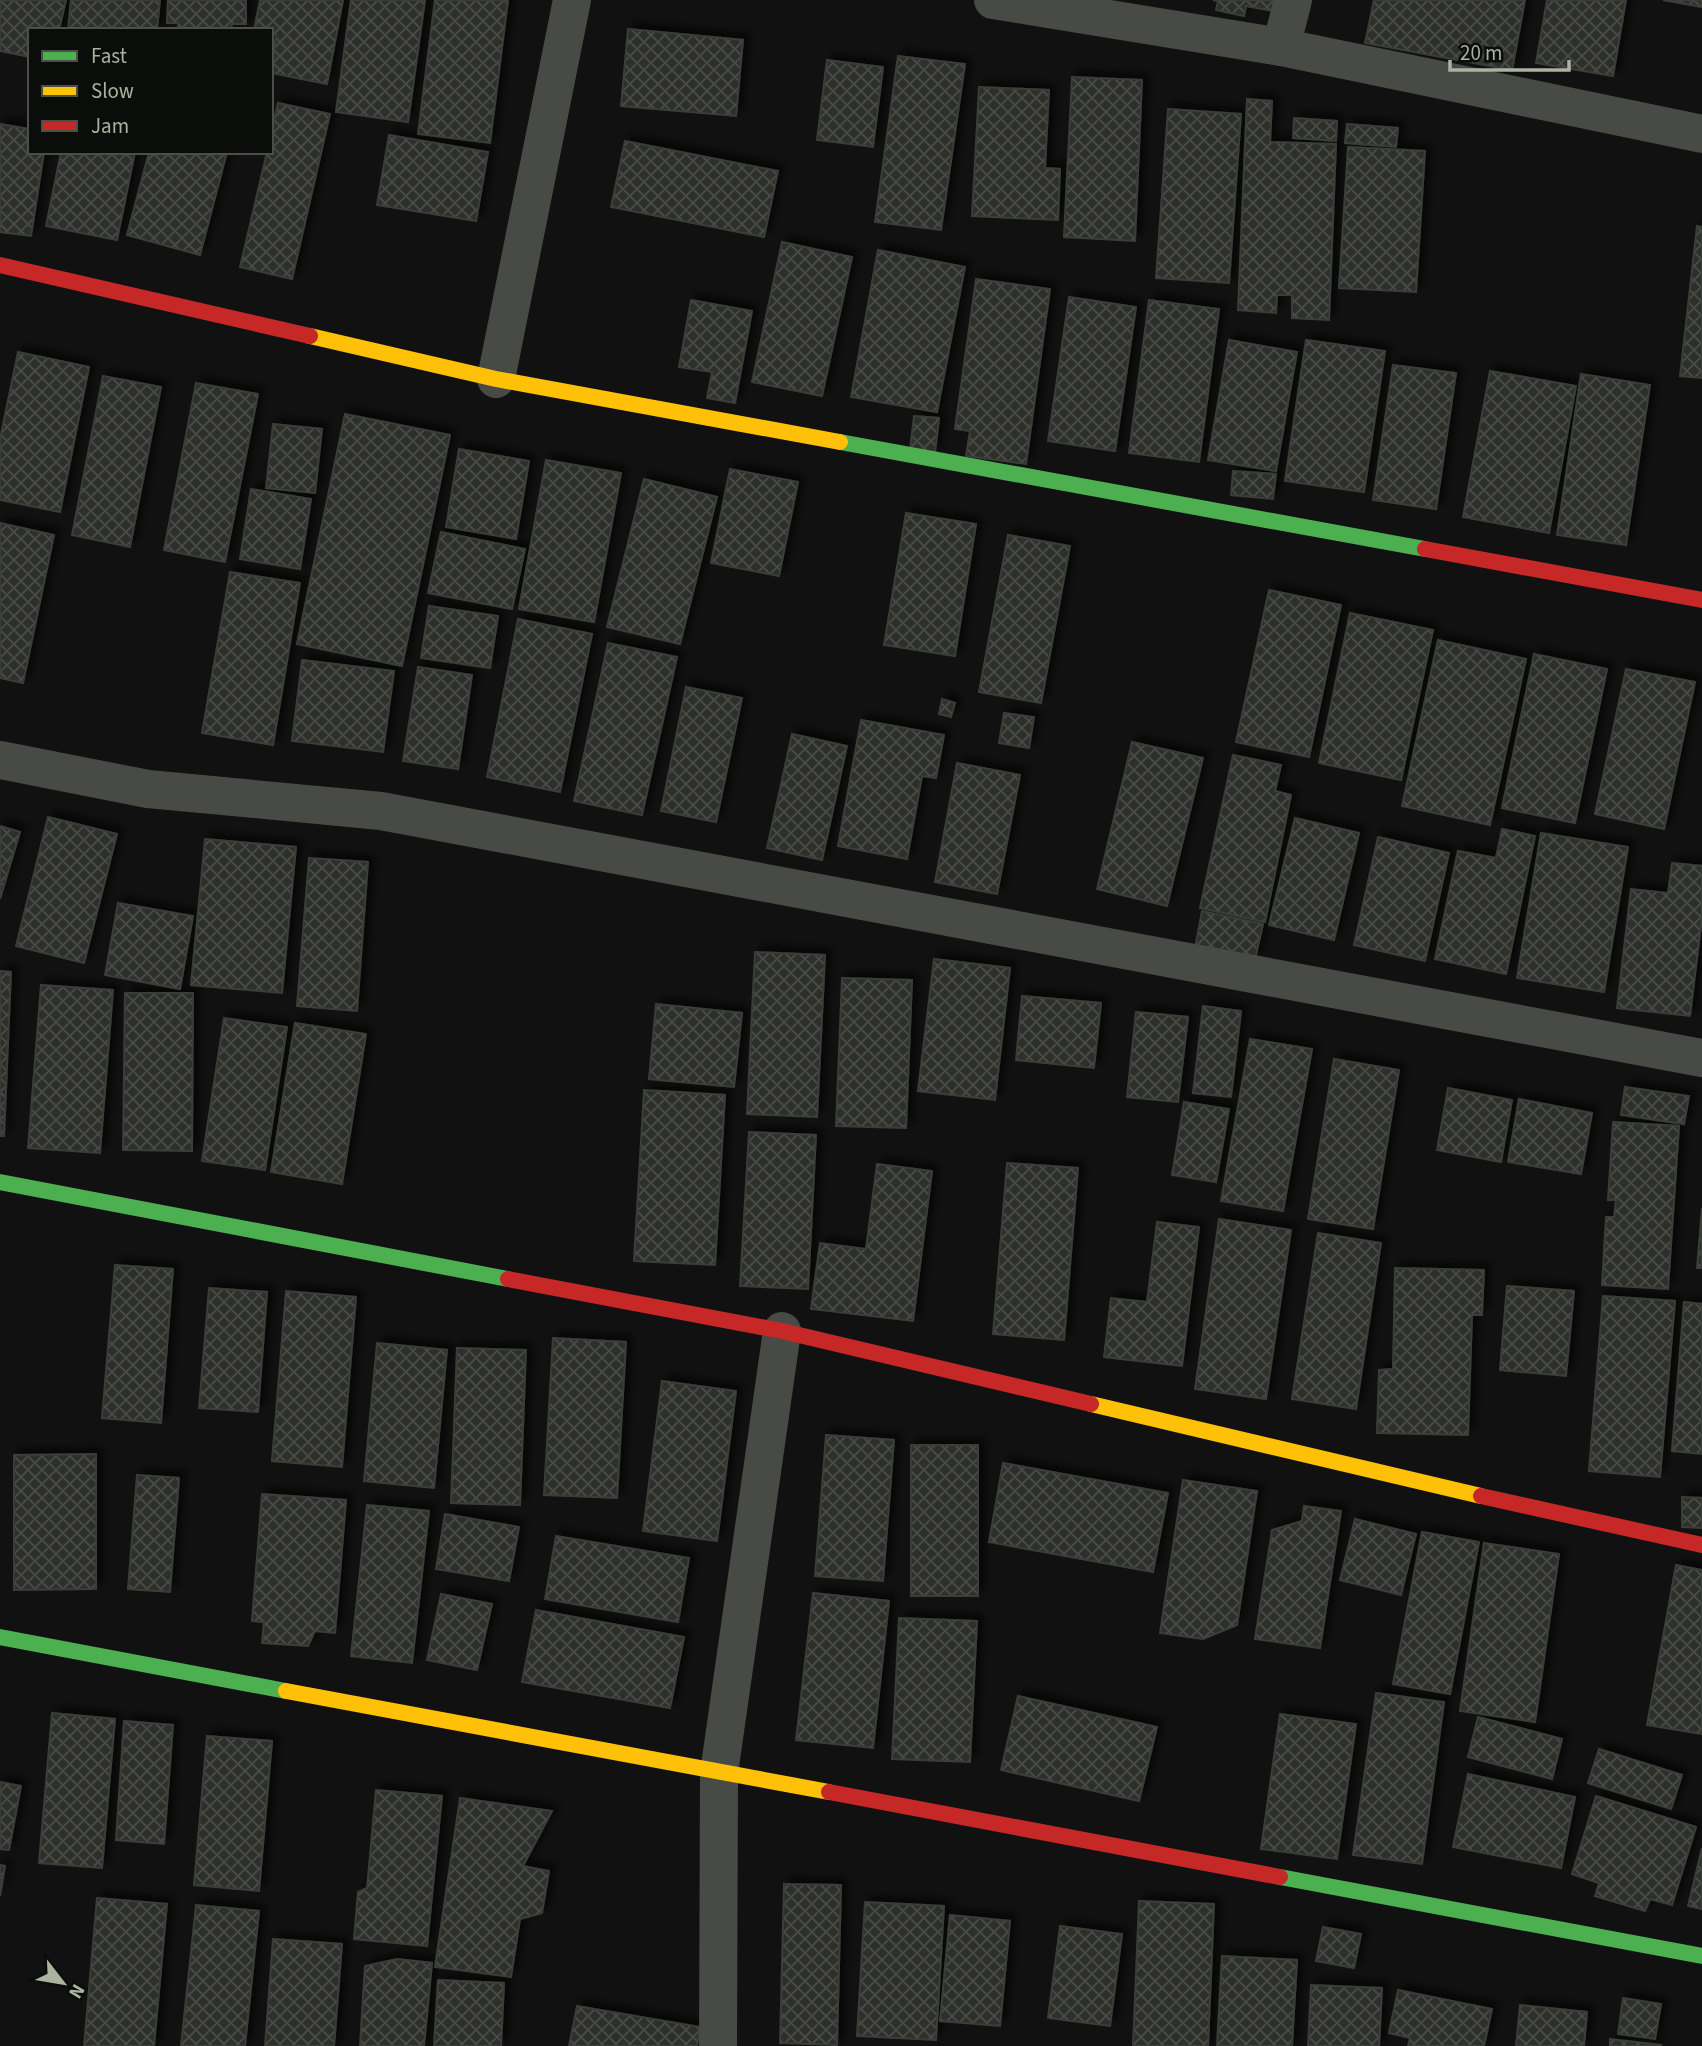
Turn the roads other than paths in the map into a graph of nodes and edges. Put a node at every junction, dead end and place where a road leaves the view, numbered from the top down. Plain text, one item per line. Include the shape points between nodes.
1 (572, 0) edge
2 (993, 0) edge
3 (1293, 0) edge
4 (1281, 47) junction
5 (1702, 134) edge
6 (0, 265) edge
7 (496, 379) junction
8 (1702, 600) edge
9 (0, 760) edge
10 (1702, 1058) edge
11 (0, 1182) edge
12 (782, 1331) junction
13 (1702, 1545) edge
14 (0, 1637) edge
15 (719, 1773) junction
16 (1702, 1956) edge
17 (718, 2046) edge

1 - 7 street
2 - 4 street
3 - 4 street
4 - 5 street
6 - 7 street
7 - 8 street
9 - 10 street via 148,789 381,811
11 - 12 street
12 - 13 street
12 - 15 street
14 - 15 street
15 - 16 street
15 - 17 street

